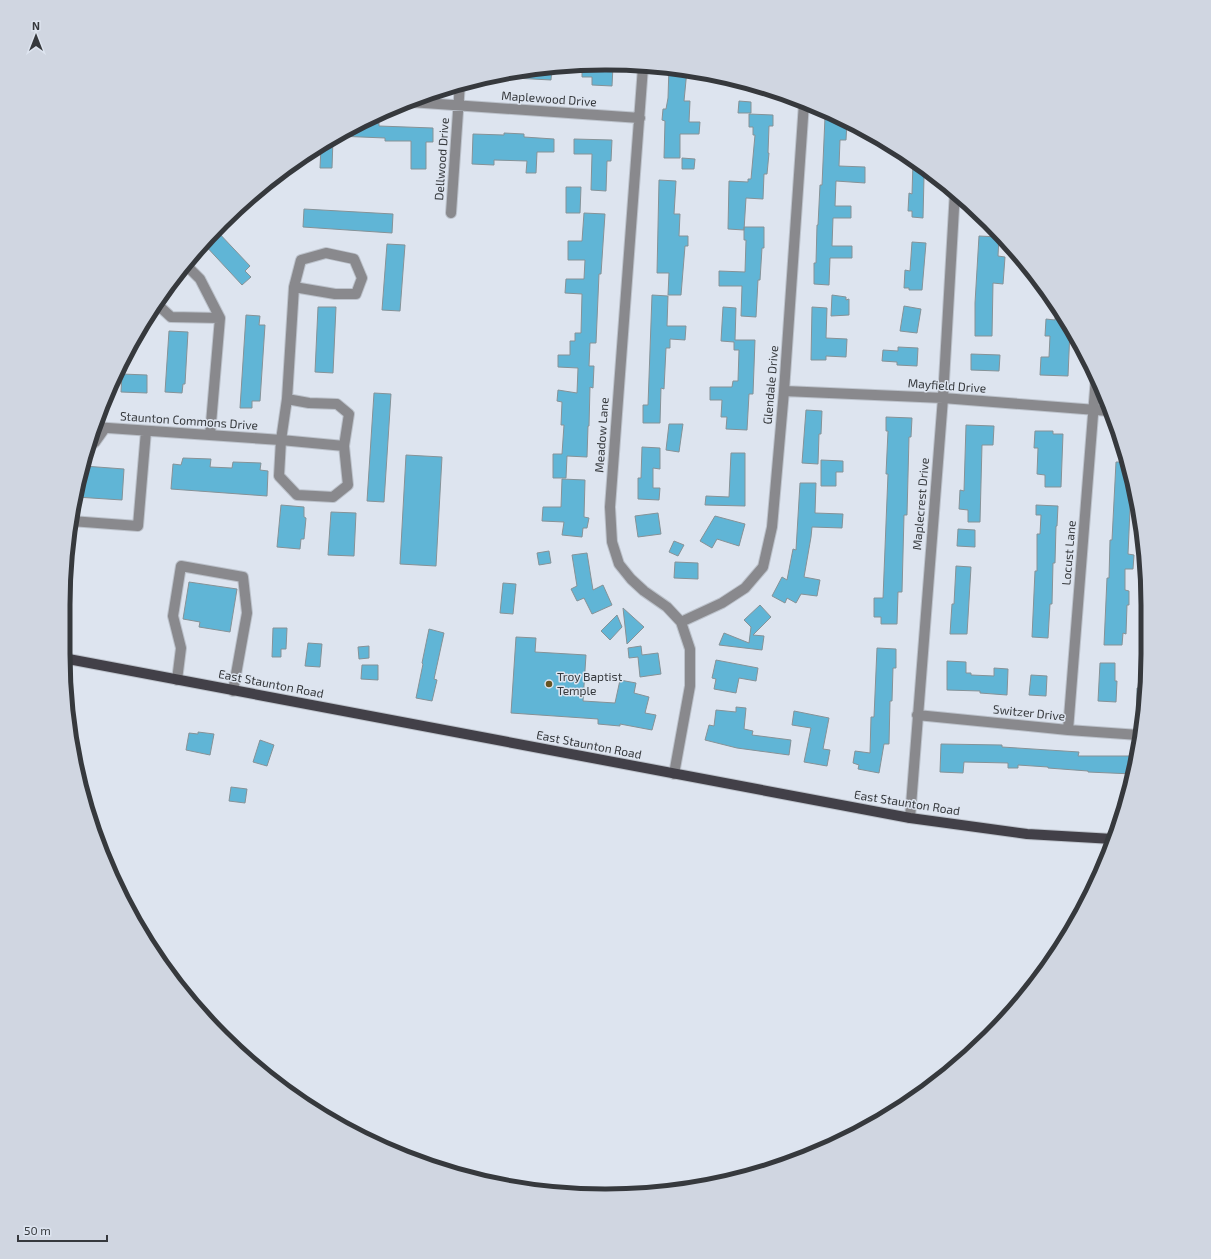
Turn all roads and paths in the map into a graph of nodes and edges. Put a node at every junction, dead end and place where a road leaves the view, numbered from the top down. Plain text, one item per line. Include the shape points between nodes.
1 (643, 71) edge
2 (460, 90) edge
3 (421, 103) edge
4 (459, 106) junction
5 (804, 108) edge
6 (640, 118) junction
7 (954, 199) edge
8 (451, 213) dead end
9 (190, 269) edge
10 (294, 287) junction
11 (160, 307) edge
12 (220, 318) junction
13 (1095, 390) edge
14 (784, 391) junction
15 (943, 398) junction
16 (287, 399) junction
17 (1094, 410) junction
18 (1104, 411) edge
19 (100, 428) edge
20 (105, 428) junction
21 (146, 431) junction
22 (210, 435) junction
23 (281, 440) junction
24 (96, 441) edge
25 (344, 446) junction
26 (77, 521) edge
27 (681, 622) junction
28 (70, 659) edge
29 (177, 680) junction
30 (233, 691) junction
31 (917, 715) junction
32 (1068, 730) junction
33 (1134, 735) edge
34 (674, 774) junction
35 (910, 818) junction
36 (1108, 839) edge

1 - 6 street, Meadow Lane
2 - 4 street, Dellwood Drive
3 - 4 street, Maplewood Drive
4 - 6 street, Maplewood Drive
4 - 8 street, Dellwood Drive
5 - 14 street, Glendale Drive
6 - 27 street, Meadow Lane via 610,507 612,542 619,564 631,579 667,607
7 - 15 street, Maplecrest Drive
9 - 12 street via 200,279
10 - 10 street via 301,260 326,253 354,259 362,278 356,294 335,294
10 - 16 street
11 - 12 street via 171,318
12 - 22 street
13 - 17 street, Locust Lane
14 - 15 street, Mayfield Drive
14 - 27 street, Glendale Drive via 772,527 763,567 745,588 722,603
15 - 17 street, Mayfield Drive
15 - 31 street, Maplecrest Drive
16 - 23 street
16 - 25 street via 337,404 349,414
17 - 18 street, Mayfield Drive
17 - 32 street, Locust Lane
19 - 20 street, Staunton Commons Drive
20 - 21 street, Staunton Commons Drive
20 - 24 street
21 - 22 street, Staunton Commons Drive
21 - 26 street via 138,526
22 - 23 street, Staunton Commons Drive
23 - 25 street, Staunton Commons Drive
23 - 25 street via 280,476 296,495 333,497 348,484
27 - 34 street, Meadow Lane via 690,649 690,686
28 - 29 main road, East Staunton Road
29 - 30 main road, East Staunton Road
29 - 30 street via 181,648 173,616 181,566 243,577 247,613
30 - 34 main road, East Staunton Road
31 - 32 street, Switzer Drive
31 - 35 street, Maplecrest Drive
32 - 33 street, Switzer Drive
34 - 35 main road, East Staunton Road
35 - 36 main road, East Staunton Road via 1028,834

